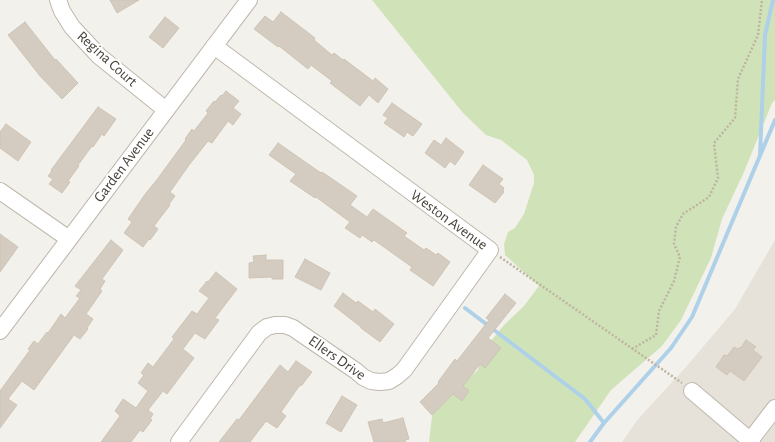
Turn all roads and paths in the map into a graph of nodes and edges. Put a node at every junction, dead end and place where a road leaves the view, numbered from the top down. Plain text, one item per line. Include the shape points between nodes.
1 (58, 0) edge
2 (249, 0) edge
3 (762, 0) edge
4 (214, 46) junction
5 (166, 110) junction
6 (0, 190) edge
7 (69, 239) junction
8 (490, 250) junction
9 (0, 331) edge
10 (632, 349) junction
11 (690, 389) joint
12 (775, 408) edge
13 (179, 442) edge
14 (750, 442) edge

1 - 5 street, Regina Court via 72,27 99,56
2 - 4 street, Garden Avenue
3 - 10 path via 758,35 738,79 735,118 714,143 718,178 709,197 684,214 676,227 674,244 680,257 674,281 659,311 656,335
4 - 5 street, Garden Avenue
4 - 8 street, Weston Avenue
5 - 7 street, Garden Avenue
6 - 7 street
7 - 9 street, Garden Avenue
8 - 10 path, Weston Avenue
8 - 13 street, Ellers Drive via 404,370 389,381 371,381 362,377 294,328 285,325 267,327 259,333
10 - 11 path, Weston Avenue
11 - 14 street
12 - 14 street

